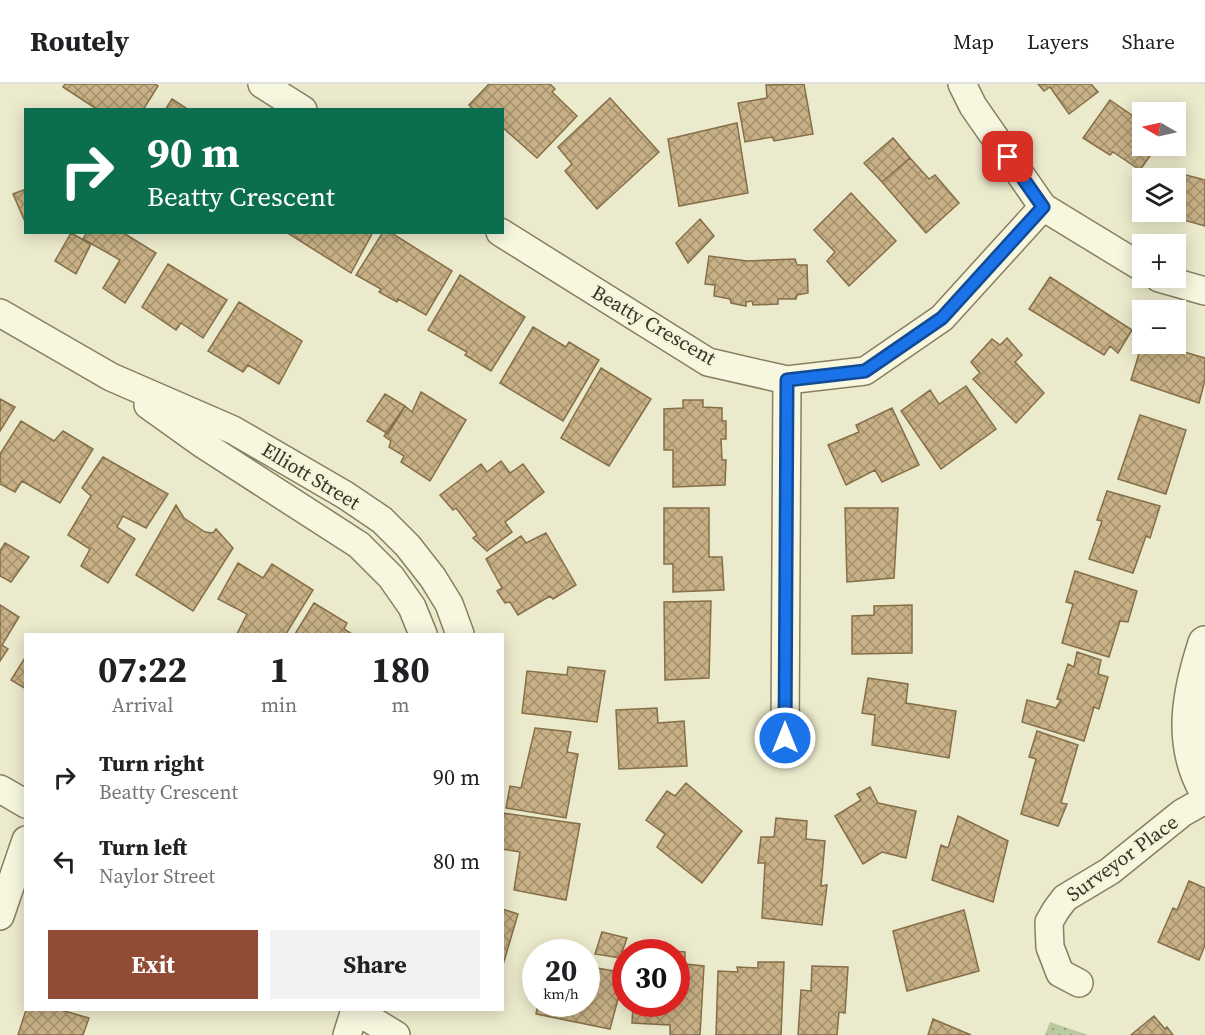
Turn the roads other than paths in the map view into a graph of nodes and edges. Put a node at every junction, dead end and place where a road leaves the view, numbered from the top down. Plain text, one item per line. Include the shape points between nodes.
1 (262, 84) edge
2 (962, 84) edge
3 (300, 108) edge
4 (1043, 207) junction
5 (503, 234) edge
6 (1132, 261) edge
7 (1186, 286) edge
8 (1205, 291) edge
9 (0, 313) edge
10 (111, 377) junction
11 (787, 380) junction
12 (423, 633) edge
13 (460, 633) edge
14 (1205, 644) edge
15 (785, 738) dead end
16 (0, 789) edge
17 (1205, 789) edge
18 (1205, 800) edge
19 (24, 803) edge
20 (24, 846) edge
21 (0, 916) edge
22 (1079, 983) dead end
23 (355, 1011) edge
24 (357, 1011) edge
25 (347, 1035) edge
26 (396, 1035) edge

1 - 3 street
2 - 4 street
4 - 6 street
4 - 11 street, Beatty Crescent via 942,318 865,371
5 - 11 street, Beatty Crescent via 708,362
7 - 8 street
9 - 10 street, Elliott Street
10 - 12 street, Elliott Street via 179,428 359,544 391,577 412,607
10 - 13 street, Elliott Street via 233,430 382,520 433,578 449,604
11 - 15 street
14 - 17 street via 1188,715 1191,752
16 - 19 street
18 - 22 street, Surveyor Place via 1182,813 1110,871 1065,898 1056,910 1049,922 1050,947 1060,973
20 - 21 street
23 - 25 street
24 - 26 street

